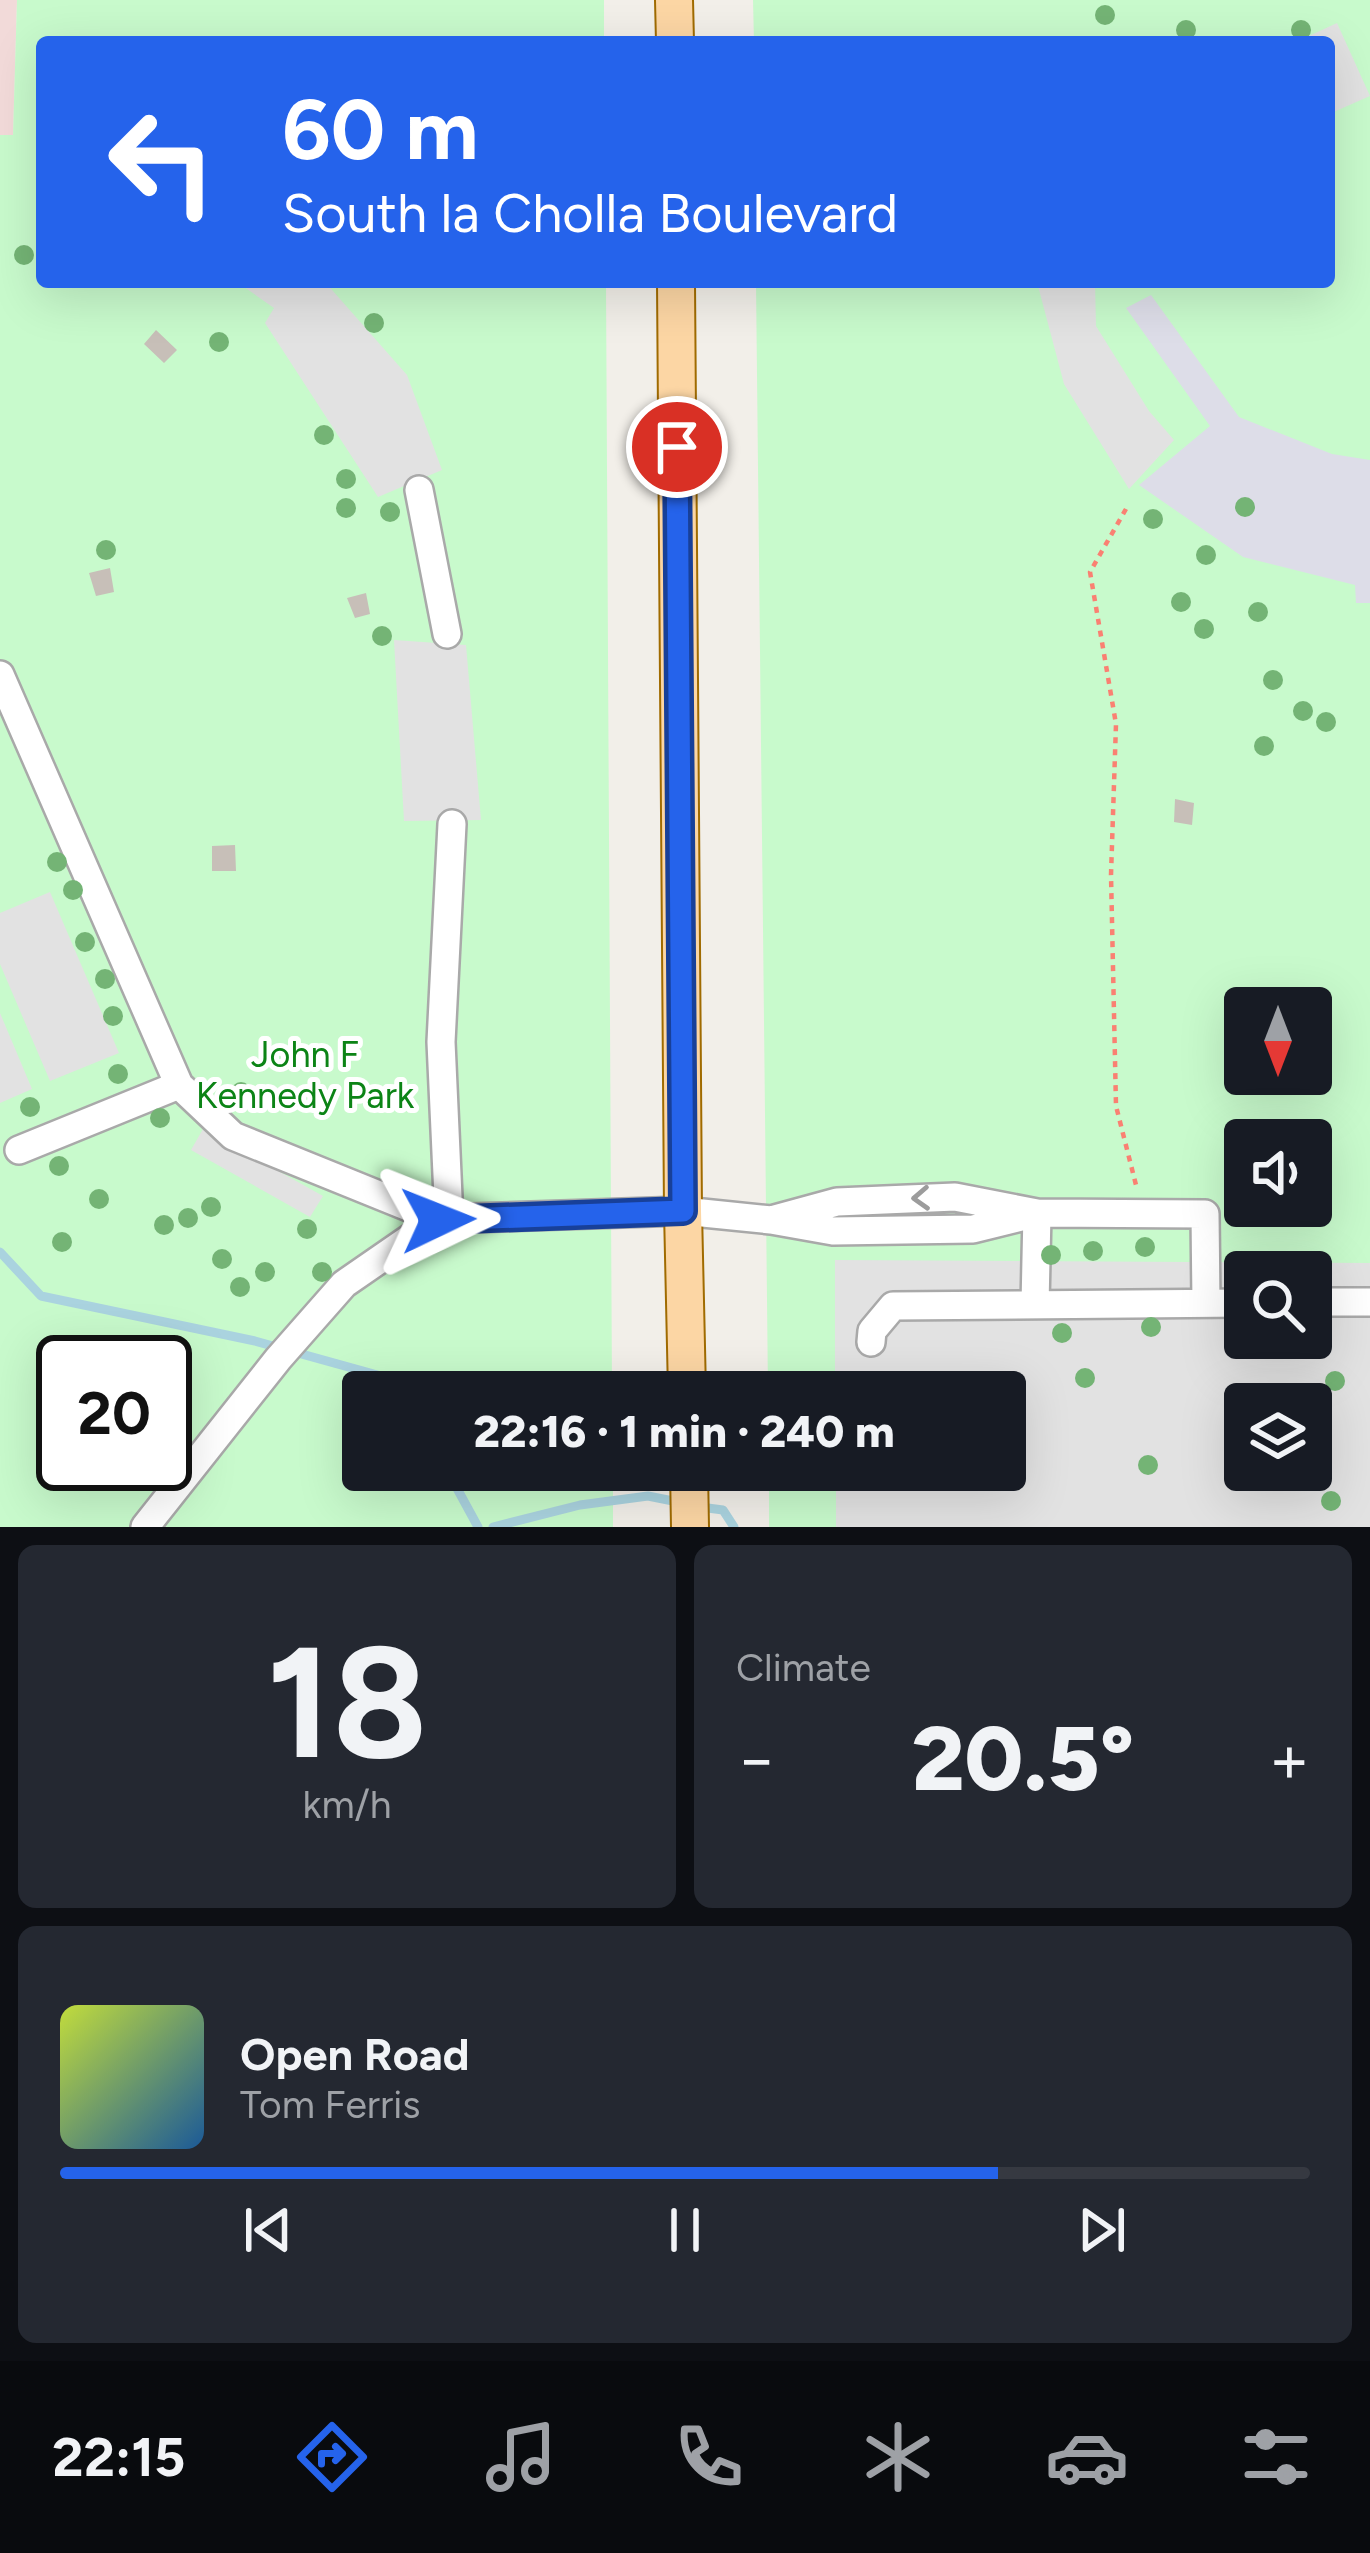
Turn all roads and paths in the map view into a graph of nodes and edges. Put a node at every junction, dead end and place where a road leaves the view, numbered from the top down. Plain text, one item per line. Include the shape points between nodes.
1 (674, 0) edge
2 (675, 36) edge
3 (676, 288) edge
4 (419, 490) dead end
5 (1126, 509) dead end
6 (447, 634) dead end
7 (0, 675) edge
8 (452, 824) dead end
9 (178, 1085) junction
10 (20, 1150) dead end
11 (683, 1211) junction
12 (1036, 1213) junction
13 (1144, 1214) junction
14 (444, 1219) junction
15 (1332, 1302) edge
16 (1370, 1302) edge
17 (1206, 1304) junction
18 (1224, 1304) edge
19 (1035, 1305) junction
20 (871, 1342) dead end
21 (687, 1371) edge
22 (689, 1491) edge
23 (145, 1527) edge
24 (690, 1527) edge

1 - 2 main road
3 - 11 main road
4 - 6 lane
5 - 13 path via 1090,572 1116,724 1115,1106
7 - 9 lane
8 - 14 lane via 441,1042
9 - 10 lane
9 - 14 lane via 233,1136
11 - 12 lane via 771,1220 837,1202 955,1197
11 - 14 lane
11 - 21 main road
12 - 13 lane
12 - 19 lane
13 - 17 lane via 1205,1214
14 - 23 lane via 344,1284
15 - 16 lane
17 - 18 lane
17 - 19 lane
19 - 20 lane via 893,1306
22 - 24 main road

